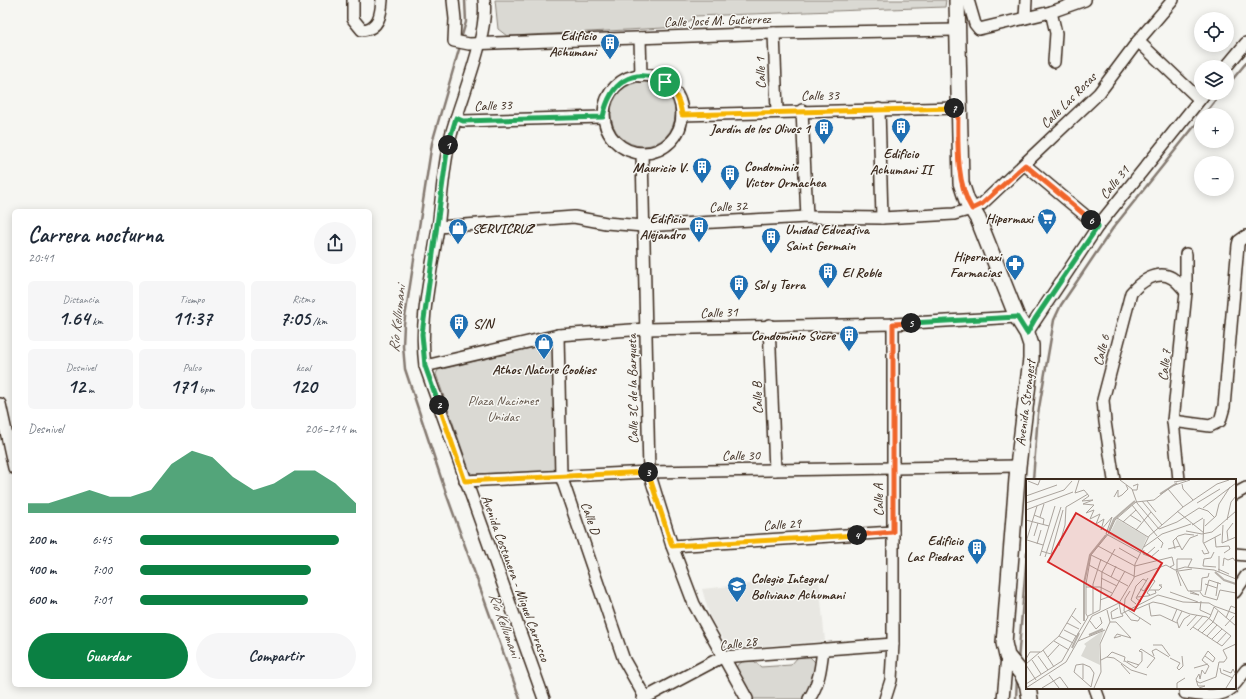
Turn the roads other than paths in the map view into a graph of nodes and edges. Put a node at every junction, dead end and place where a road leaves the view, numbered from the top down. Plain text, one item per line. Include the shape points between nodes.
1 (353, 0) edge
2 (382, 0) edge
3 (453, 0) edge
4 (484, 0) edge
5 (957, 0) edge
6 (968, 0) edge
7 (1026, 0) edge
8 (1085, 0) edge
9 (1173, 0) edge
10 (1051, 12) junction
11 (1025, 18) junction
12 (957, 30) junction
13 (774, 33) junction
14 (640, 38) junction
15 (1138, 41) junction
16 (474, 44) junction
17 (1246, 44) edge
18 (1232, 60) edge
19 (1054, 62) dead end
20 (641, 76) junction
21 (1194, 89) edge
22 (1199, 100) edge
23 (958, 108) junction
24 (879, 109) junction
25 (802, 110) junction
26 (777, 111) junction
27 (682, 115) junction
28 (603, 117) junction
29 (456, 118) junction
30 (642, 153) junction
31 (1025, 165) junction
32 (972, 209) junction
33 (807, 217) junction
34 (882, 218) junction
35 (642, 226) junction
36 (1098, 226) junction
37 (438, 227) junction
38 (1246, 236) edge
39 (1186, 254) dead end
40 (1186, 292) junction
41 (1017, 317) junction
42 (893, 324) junction
43 (769, 325) junction
44 (646, 329) junction
45 (1027, 333) junction
46 (558, 335) junction
47 (425, 366) junction
48 (0, 404) edge
49 (1173, 421) junction
50 (12, 459) edge
51 (1018, 466) junction
52 (892, 467) junction
53 (775, 470) junction
54 (649, 472) junction
55 (561, 476) junction
56 (1114, 479) edge
57 (1179, 479) edge
58 (465, 481) junction
59 (1246, 488) edge
60 (1236, 493) edge
61 (893, 532) junction
62 (672, 546) junction
63 (1236, 554) edge
64 (1246, 555) edge
65 (1246, 576) edge
66 (1236, 591) edge
67 (893, 644) junction
68 (823, 649) junction
69 (722, 657) junction
70 (1017, 669) edge
71 (1246, 670) edge
72 (1236, 683) edge
73 (1028, 689) edge
74 (1095, 689) edge
75 (1231, 689) edge
76 (1184, 693) edge
77 (544, 699) edge
78 (645, 699) edge
79 (746, 699) edge
80 (809, 699) edge
81 (885, 699) edge
82 (1003, 699) edge
83 (1030, 699) edge
84 (1099, 699) edge

1 - 2 street via 353,19 362,30 376,25 381,13
3 - 16 street, Calle José M. Gutierrez via 454,41
4 - 16 street, Avenida Costanera - Miguel Carrasco via 484,23
5 - 12 main road, Avenida Strongest
6 - 11 street via 979,29
7 - 11 street
8 - 10 street
9 - 15 street, Calle Las Rosas
10 - 11 street
10 - 19 street via 1056,33
12 - 13 street, Calle José M. Gutierrez
12 - 23 main road, Avenida Strongest
13 - 14 street, Calle José M. Gutierrez
13 - 26 street, Calle 1
14 - 16 street, Calle José M. Gutierrez
14 - 20 street
15 - 21 street
15 - 31 street, Calle Las Rosas via 1099,93
16 - 29 street, Avenida Costanera - Miguel Carrasco
17 - 18 street
20 - 27 street via 654,77 665,82 680,102
20 - 28 street via 620,83 611,92
22 - 36 street, Calle 31
23 - 24 street, Calle 33
23 - 32 main road, Avenida Strongest via 961,183
24 - 25 street, Calle 33
24 - 34 street
25 - 26 street, Calle 33
25 - 33 street
26 - 27 street, Calle 33
27 - 30 street via 680,127 674,138 660,149
28 - 29 street, Calle 33 via 463,121
28 - 30 street via 611,136 619,145 630,151
29 - 37 street, Avenida Costanera - Miguel Carrasco via 448,146
30 - 35 street, Calle 3C de la Barqueta
31 - 32 street, Calle Las Rosas via 982,204
31 - 36 street
32 - 34 street, Calle 32 via 954,214
32 - 41 main road, Avenida Strongest
33 - 34 street, Calle 32
33 - 35 street, Calle 32
35 - 37 street, Calle 32 via 574,217
35 - 44 street, Calle 3C de la Barqueta
36 - 45 street, Calle 31
37 - 47 street, Avenida Costanera - Miguel Carrasco via 424,319 422,346
38 - 49 street via 1238,245 1222,416 1216,425 1210,426
39 - 40 street, Calle 7
40 - 49 street, Calle 7
40 - 56 street, Calle 6 via 1172,278 1163,275 1152,276 1131,293 1103,400
41 - 42 street, Calle 31
41 - 45 main road, Avenida Strongest
42 - 43 street, Calle 31
42 - 52 street, Calle A
43 - 44 street, Calle 31
43 - 53 street, Calle B
44 - 46 street, Calle 31
44 - 54 street, Calle 3C de la Barqueta
45 - 51 main road, Avenida Strongest via 1031,345 1031,359
46 - 47 street, Calle 31
46 - 55 street, Calle D
47 - 58 street, Avenida Costanera - Miguel Carrasco
48 - 50 street
49 - 57 street, Calle 7
51 - 52 street, Calle 30
51 - 70 main road, Avenida Strongest via 1004,643
52 - 53 street, Calle 30
52 - 61 street, Calle A
53 - 54 street, Calle 30
54 - 55 street, Calle 30
54 - 62 street, Calle 3C de la Barqueta
55 - 58 street, Calle 30
55 - 78 street, Calle D via 624,660
58 - 77 street, Avenida Costanera - Miguel Carrasco
59 - 60 street
61 - 62 street, Calle 29
61 - 67 street, Calle A
62 - 69 street, Calle 3C de la Barqueta via 694,604
63 - 64 street
65 - 66 street
67 - 68 street, Calle 28
67 - 81 street, Calle A via 891,680
68 - 69 street, Calle 28
68 - 80 street via 821,671
69 - 78 street, Calle 28
69 - 79 street, Calle 3C de la Barqueta
70 - 82 street, Avenida Strongest
71 - 72 street
73 - 83 main road
74 - 84 street
75 - 76 street via 1215,697

